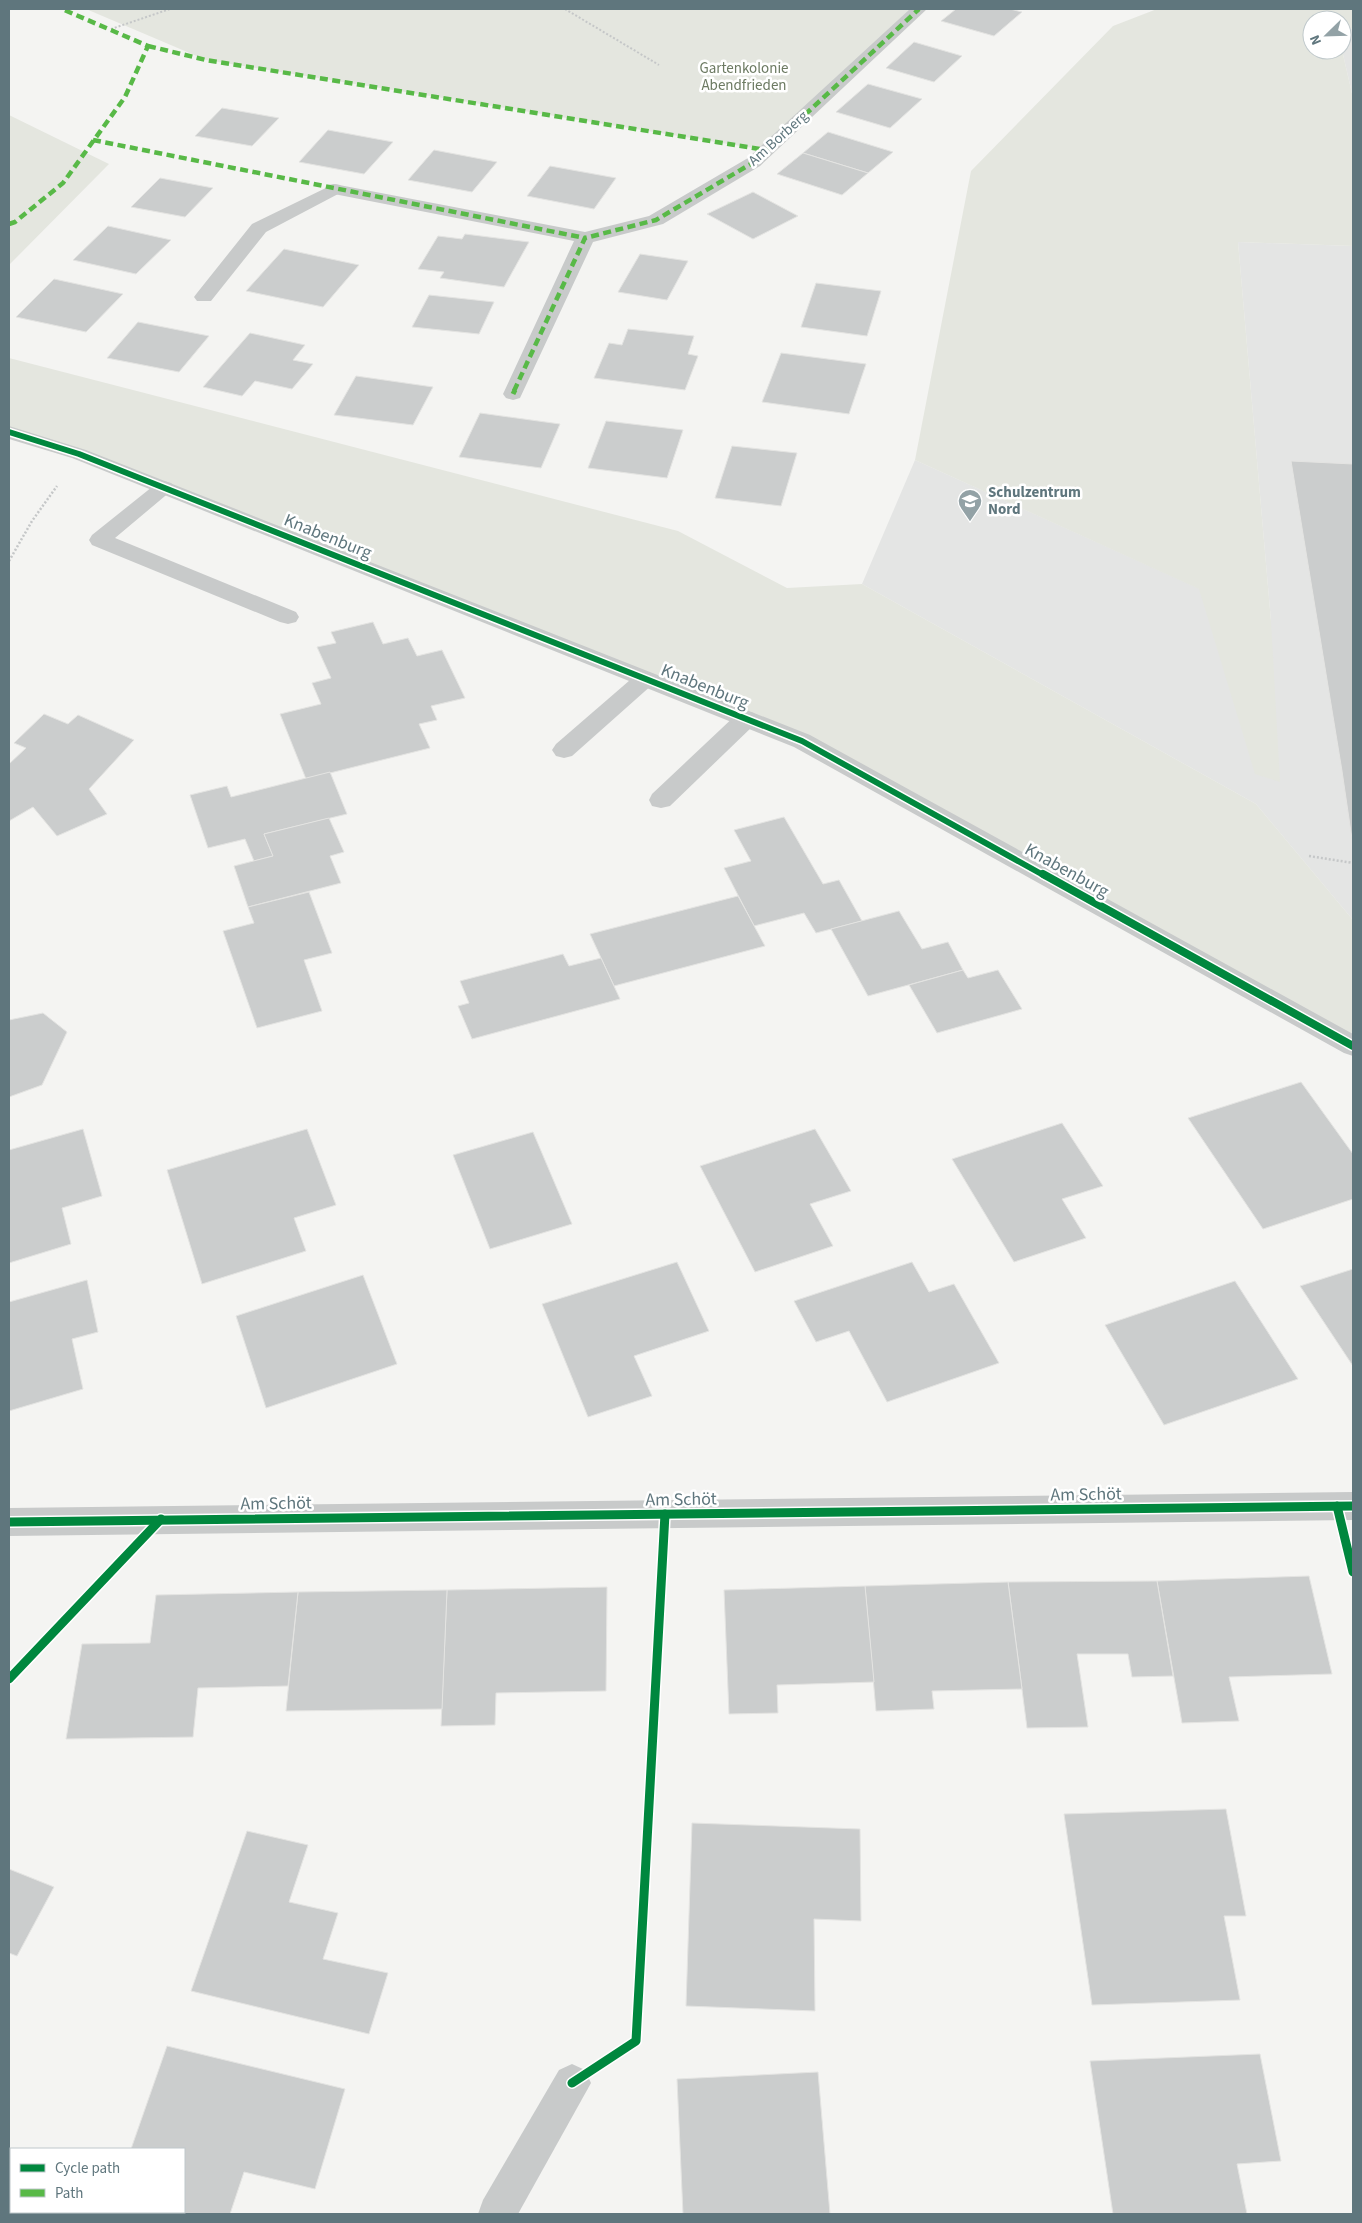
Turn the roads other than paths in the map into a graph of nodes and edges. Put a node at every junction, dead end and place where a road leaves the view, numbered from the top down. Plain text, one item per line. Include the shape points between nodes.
1 (918, 9) edge
2 (585, 238) junction
3 (204, 297) dead end
4 (513, 394) dead end
5 (9, 432) edge
6 (164, 487) junction
7 (288, 617) dead end
8 (645, 679) junction
9 (746, 719) junction
10 (564, 750) dead end
11 (661, 800) dead end
12 (1353, 1046) edge
13 (1353, 1506) edge
14 (9, 1522) edge
15 (572, 2083) dead end
16 (498, 2214) edge

1 - 2 street, Am Borberg via 754,162 656,220
2 - 3 street, Am Borberg via 334,189 260,228
2 - 4 street
5 - 6 street, Knabenburg via 79,454
6 - 7 street via 100,540
6 - 8 street, Knabenburg
8 - 9 street, Knabenburg
8 - 10 street
9 - 11 street
9 - 12 street, Knabenburg via 802,741
13 - 14 street, Am Schöt
15 - 16 street

